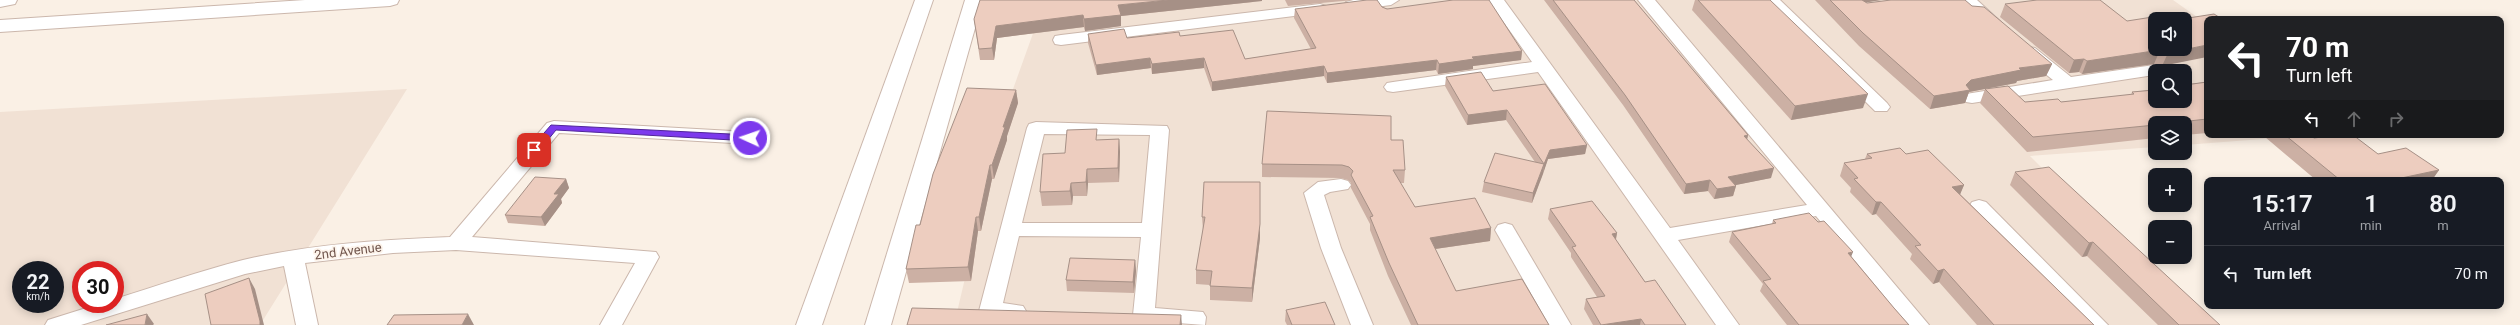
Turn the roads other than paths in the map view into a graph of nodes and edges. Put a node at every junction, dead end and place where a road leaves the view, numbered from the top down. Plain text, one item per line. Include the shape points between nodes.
1 (0, 0) edge
2 (8, 0) edge
3 (390, 0) edge
4 (924, 0) edge
5 (974, 0) edge
6 (1391, 0) edge
7 (1496, 0) edge
8 (1646, 0) edge
9 (1771, 0) edge
10 (1967, 0) edge
11 (0, 26) edge
12 (1061, 40) dead end
13 (1544, 66) junction
14 (2148, 71) edge
15 (2067, 83) junction
16 (1393, 88) dead end
17 (1972, 98) dead end
18 (1881, 107) dead end
19 (750, 138) dead end
20 (1341, 185) dead end
21 (1979, 206) dead end
22 (1819, 209) junction
23 (1011, 229) junction
24 (1151, 230) junction
25 (1504, 230) dead end
26 (1664, 236) junction
27 (456, 243) junction
28 (293, 257) junction
29 (1036, 312) edge
30 (57, 325) edge
31 (307, 325) edge
32 (611, 325) edge
33 (809, 325) edge
34 (878, 325) edge
35 (1194, 325) edge
36 (1362, 325) edge
37 (1560, 325) edge
38 (1728, 325) edge
39 (1918, 325) edge
40 (2097, 325) edge

1 - 2 street
3 - 11 street
4 - 33 street
5 - 34 street
6 - 12 street
7 - 13 street
8 - 22 street
9 - 18 street
10 - 15 street
13 - 16 street
13 - 26 street
14 - 15 street
15 - 17 street
19 - 27 street via 554,127
20 - 36 street via 1325,186 1314,193 1331,248
21 - 40 street
22 - 26 street
22 - 39 street
23 - 24 street
23 - 24 street via 1036,128 1160,130
23 - 29 street via 990,311
24 - 35 street via 1136,315 1195,316
25 - 37 street
26 - 38 street
27 - 28 street, 2nd Avenue via 393,246
27 - 32 street, 2nd Avenue via 649,257
28 - 30 street, 2nd Avenue via 192,281
28 - 31 street

